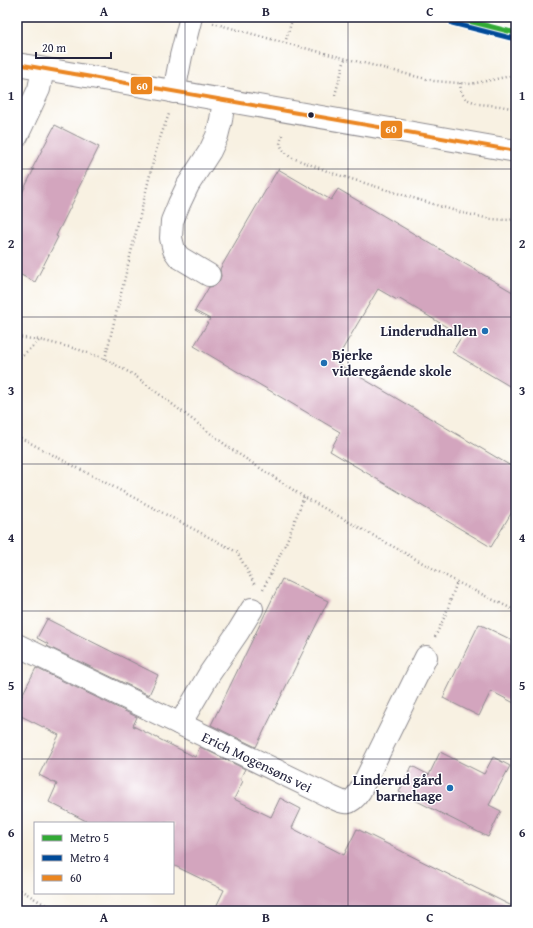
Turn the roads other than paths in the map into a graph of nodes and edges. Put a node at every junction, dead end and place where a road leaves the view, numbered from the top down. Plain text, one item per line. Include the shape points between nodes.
1 (200, 19) edge
2 (17, 64) edge
3 (43, 69) junction
4 (224, 100) junction
5 (172, 102) junction
6 (17, 136) edge
7 (516, 151) edge
8 (209, 275) dead end
9 (256, 602) road end
10 (17, 645) edge
11 (426, 657) road end
12 (180, 724) junction

1 - 5 street via 181,56
2 - 3 street
3 - 5 street
3 - 6 street via 39,89
4 - 5 street
4 - 7 street
4 - 8 street via 217,136 188,185 172,221 171,238 174,250 179,257
9 - 12 street
10 - 12 street, Erich Mogensøns vei
11 - 12 street, Erich Mogensøns vei via 360,791 350,802 343,803

